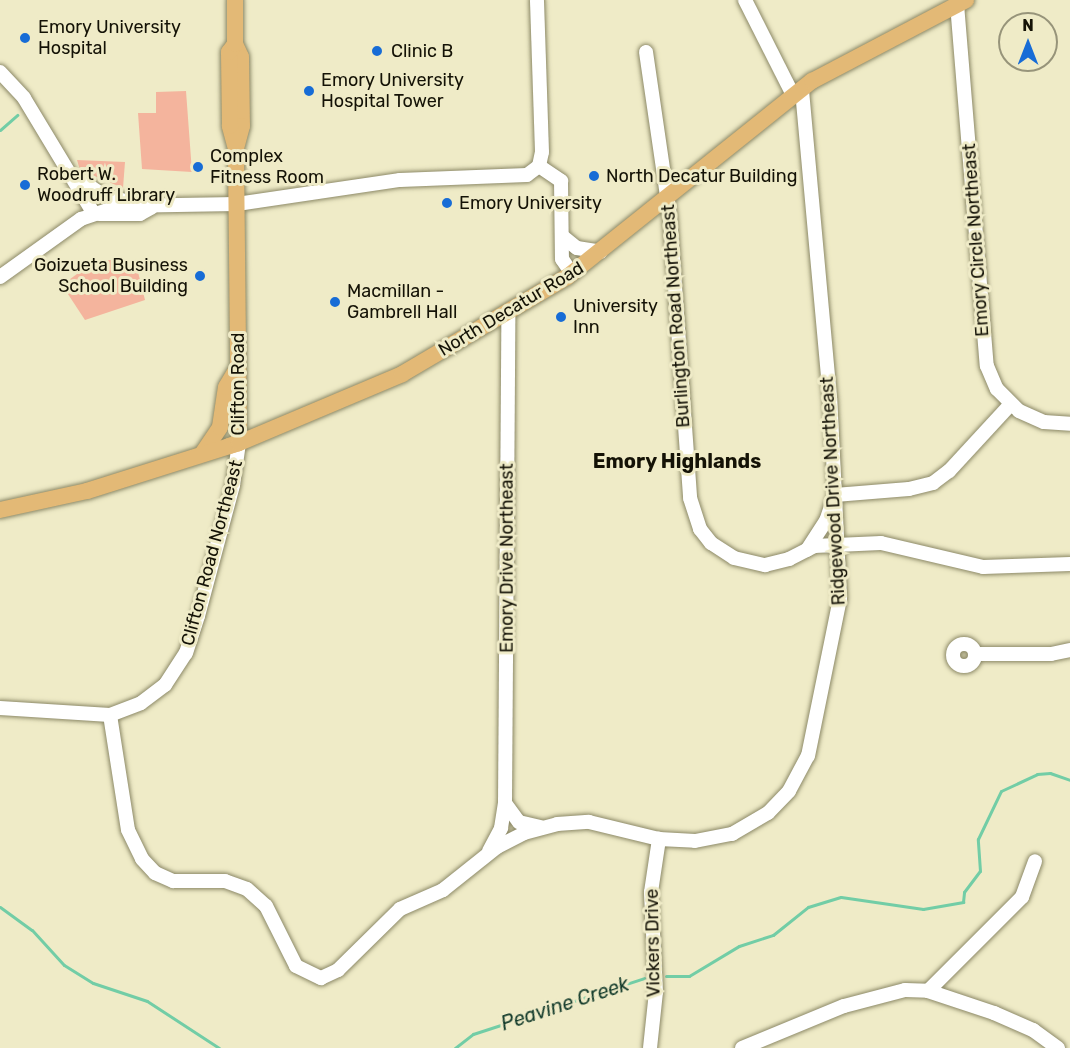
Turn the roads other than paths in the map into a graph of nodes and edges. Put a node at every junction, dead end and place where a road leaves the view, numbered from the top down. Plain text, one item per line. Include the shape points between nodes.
1 (235, 0) edge
2 (537, 0) edge
3 (745, 0) edge
4 (962, 2) edge
5 (646, 52) dead end
6 (0, 72) edge
7 (797, 92) junction
8 (538, 165) junction
9 (73, 174) junction
10 (667, 197) junction
11 (146, 206) junction
12 (237, 210) junction
13 (94, 214) junction
14 (562, 236) junction
15 (601, 252) junction
16 (572, 274) junction
17 (0, 277) edge
18 (508, 314) junction
19 (238, 328) junction
20 (238, 366) junction
21 (1010, 405) junction
22 (239, 424) junction
23 (1070, 424) edge
24 (239, 443) junction
25 (201, 455) junction
26 (835, 495) junction
27 (0, 510) edge
28 (838, 546) junction
29 (807, 550) junction
30 (1070, 564) edge
31 (1070, 650) edge
32 (975, 654) dead end
33 (0, 708) edge
34 (110, 715) junction
35 (505, 803) junction
36 (541, 828) junction
37 (658, 839) junction
38 (1035, 861) dead end
39 (480, 862) junction
40 (928, 991) junction
41 (650, 1048) edge
42 (742, 1048) edge
43 (1058, 1048) edge

1 - 12 main road via 242,126 236,149
2 - 8 street via 542,152
3 - 7 street, Ridgewood Drive Northeast
4 - 7 main road, North Decatur Road via 843,63
4 - 21 street, Emory Circle Northeast via 985,356 993,381
5 - 10 street, Burlington Road Northeast
6 - 9 street via 18,90
7 - 10 main road, North Decatur Road
7 - 26 street, Ridgewood Drive Northeast via 829,386
8 - 12 street via 519,176 400,180
8 - 14 street via 561,181
9 - 11 street via 103,195
9 - 13 street
10 - 15 main road, North Decatur Road
10 - 29 street, Burlington Road Northeast via 694,515 711,543 742,562 774,564
11 - 12 street
11 - 13 street via 140,214
12 - 19 main road
13 - 17 street
14 - 15 street via 577,248
14 - 16 street via 562,259
15 - 16 main road, North Decatur Road
16 - 18 main road, North Decatur Road
18 - 24 main road, North Decatur Road via 390,380
18 - 35 street, Emory Drive Northeast
19 - 20 main road
19 - 22 main road, Clifton Road
20 - 22 main road
20 - 25 main road via 226,387 218,433
21 - 23 street, Emory Circle Northeast via 1035,419
21 - 26 street via 933,483 909,489
22 - 24 main road, Clifton Road
24 - 25 main road, North Decatur Road
24 - 34 street, Clifton Road Northeast via 233,485 186,653 154,695
25 - 27 main road, North Decatur Road via 151,472
26 - 28 street, Ridgewood Drive Northeast
26 - 29 street via 826,521
28 - 29 street, Burlington Road Northeast
28 - 30 street, Burlington Road Northeast via 888,544 983,567
28 - 37 street, Ridgewood Drive Northeast via 836,629 812,746 789,791 768,813 732,834 695,841
31 - 32 street via 1051,654
33 - 34 street, Clifton Road Northeast
34 - 39 street, Ridgewood Drive Northeast via 128,830 142,859 155,873 173,881 225,881 253,893 274,920 291,960 306,974 321,978 332,974 391,916 443,890
35 - 36 street via 519,822
35 - 39 street, Emory Drive Northeast via 497,837
36 - 37 street, Ridgewood Drive Northeast via 596,823
36 - 39 street, Ridgewood Drive Northeast via 507,842
37 - 41 street, Vickers Drive via 651,891 656,992
38 - 40 street via 1022,897
40 - 42 street via 904,990 873,996
40 - 43 street via 1033,1030

